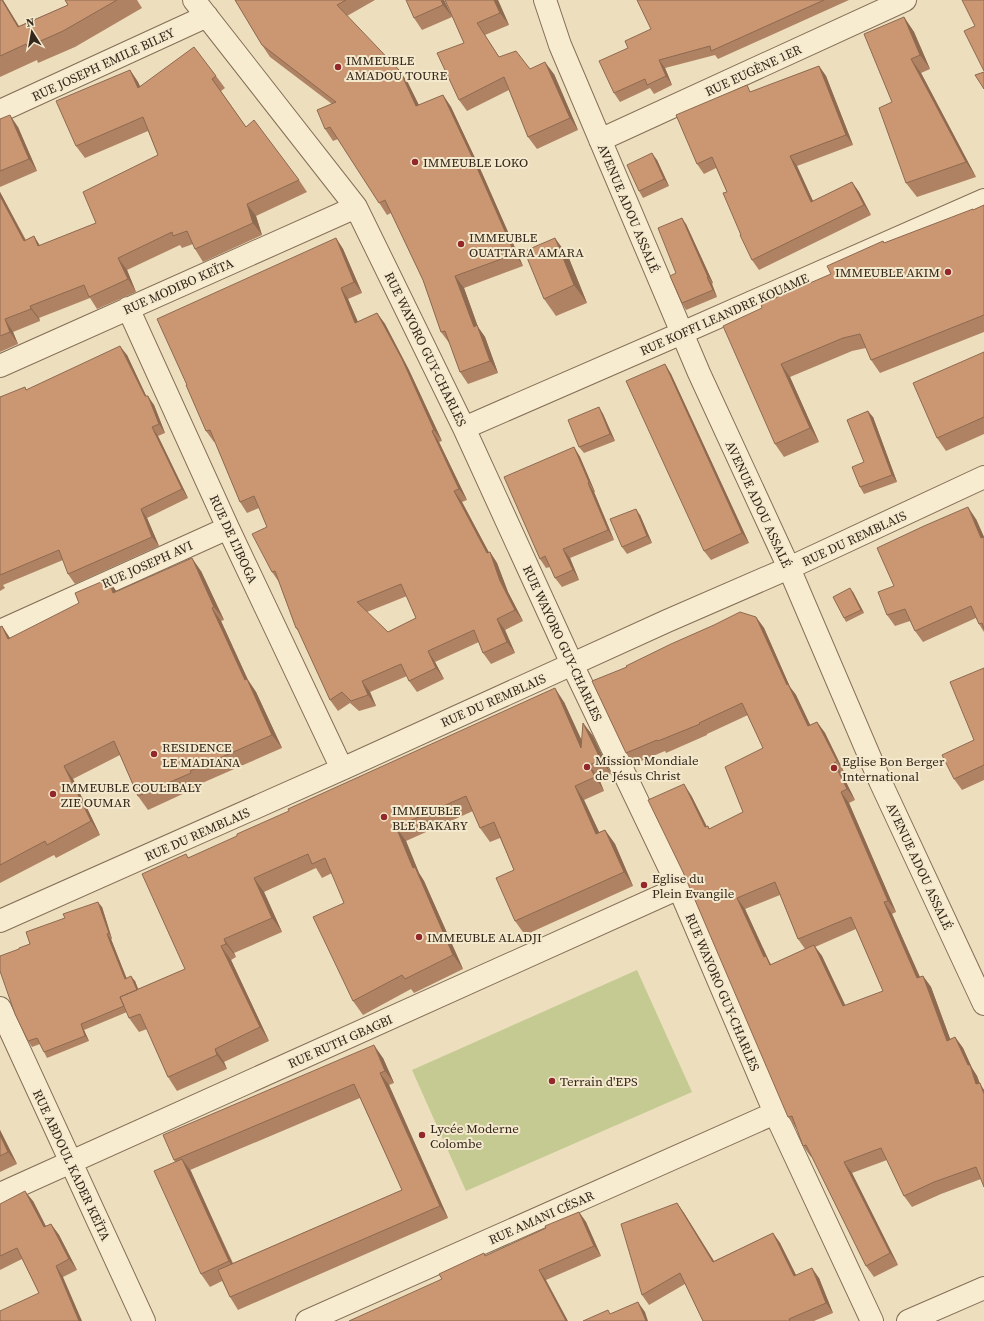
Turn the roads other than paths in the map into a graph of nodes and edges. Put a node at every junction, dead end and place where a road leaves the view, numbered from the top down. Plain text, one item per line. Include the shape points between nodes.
1 (545, 0) edge
2 (905, 0) edge
3 (200, 8) edge
4 (0, 111) edge
5 (600, 140) junction
6 (984, 200) edge
7 (356, 207) junction
8 (128, 308) junction
9 (682, 333) junction
10 (0, 366) edge
11 (464, 428) junction
12 (984, 477) edge
13 (228, 528) junction
14 (789, 568) junction
15 (0, 631) edge
16 (572, 664) junction
17 (342, 769) junction
18 (679, 888) junction
19 (0, 921) edge
20 (984, 1004) edge
21 (0, 1008) edge
22 (775, 1113) junction
23 (70, 1162) junction
24 (0, 1194) edge
25 (984, 1288) edge
26 (144, 1321) edge
27 (307, 1321) edge
28 (872, 1321) edge
29 (908, 1321) edge

1 - 5 street, AVENUE ADOU ASSALÉ via 560,45
2 - 5 street, RUE EUGÈNE 1ER
3 - 4 street, RUE JOSEPH EMILE BILEY
3 - 7 street, RUE WAYORO GUY-CHARLES
5 - 9 street, AVENUE ADOU ASSALÉ
6 - 9 street, RUE KOFFI LEANDRE KOUAME
7 - 8 street, RUE MODIBO KEÏTA
7 - 11 street, RUE WAYORO GUY-CHARLES
8 - 10 street, RUE MODIBO KEÏTA
8 - 13 street, RUE DE L'IBOGA
9 - 11 street, RUE KOFFI LEANDRE KOUAME
9 - 14 street, AVENUE ADOU ASSALÉ
11 - 16 street, RUE WAYORO GUY-CHARLES
12 - 14 street, RUE DU REMBLAIS
13 - 15 street, RUE JOSEPH AVI
13 - 17 street, RUE DE L'IBOGA
14 - 16 street, RUE DU REMBLAIS
14 - 20 street, AVENUE ADOU ASSALÉ via 880,781
16 - 17 street, RUE DU REMBLAIS
16 - 18 street, RUE WAYORO GUY-CHARLES
17 - 19 street, RUE DU REMBLAIS
18 - 22 street, RUE WAYORO GUY-CHARLES
18 - 23 street, RUE RUTH GBAGBI
21 - 23 street, RUE ABDOUL KADER KEÏTA
22 - 27 street, RUE AMANI CÉSAR
22 - 28 street, RUE WAYORO GUY-CHARLES
23 - 24 street, RUE RUTH GBAGBI
23 - 26 street, RUE ABDOUL KADER KEÏTA
25 - 29 street

